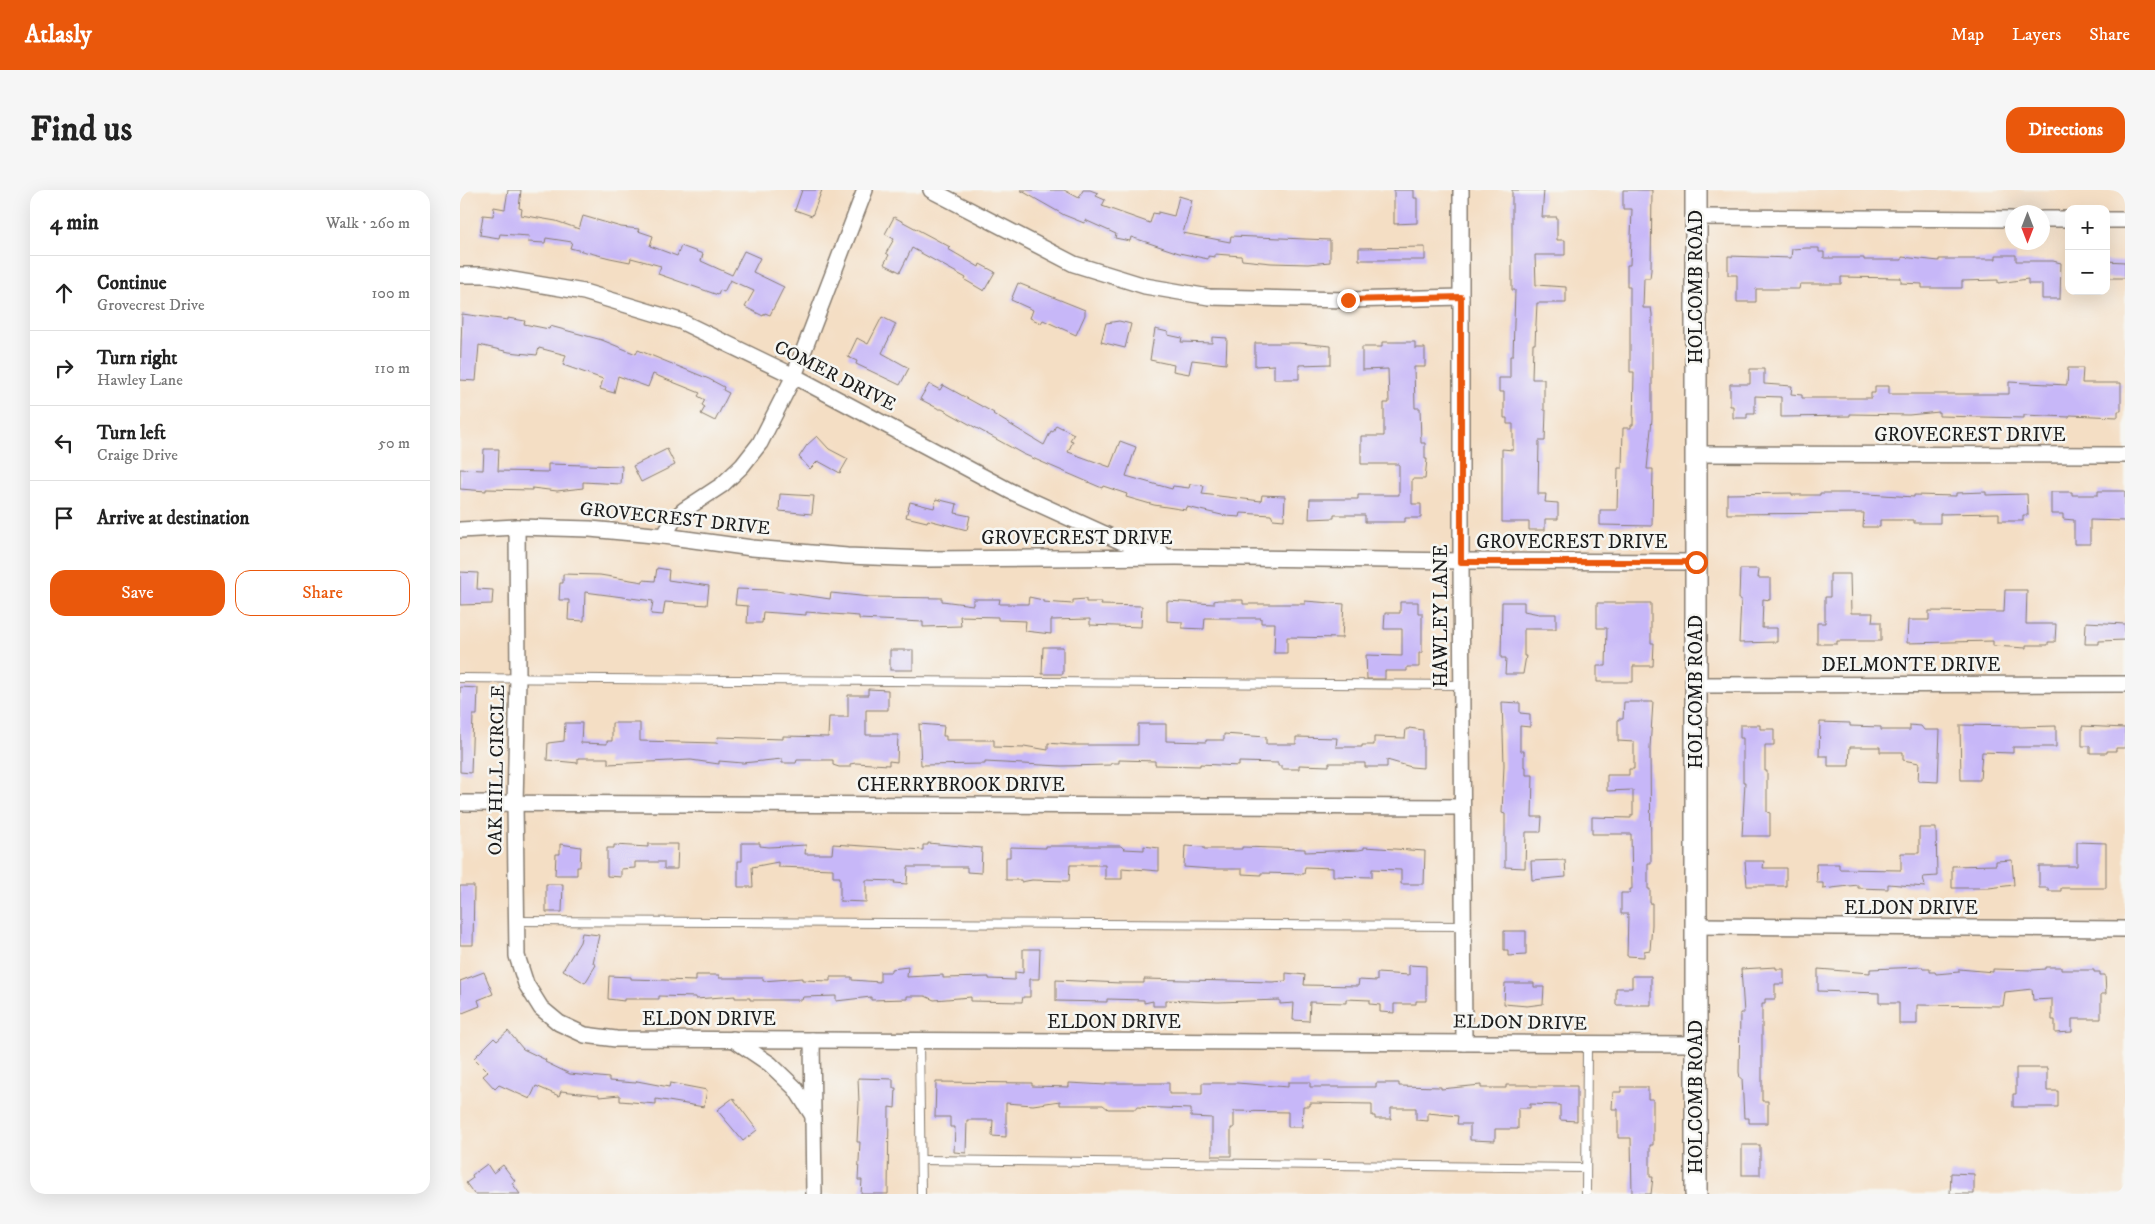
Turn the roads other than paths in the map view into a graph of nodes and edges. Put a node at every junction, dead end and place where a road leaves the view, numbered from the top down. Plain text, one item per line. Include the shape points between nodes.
1 (865, 190) edge
2 (931, 190) edge
3 (1461, 190) edge
4 (1696, 190) edge
5 (1696, 217) junction
6 (2005, 219) edge
7 (2050, 219) edge
8 (2065, 219) edge
9 (2110, 220) edge
10 (2125, 220) edge
11 (460, 275) edge
12 (1461, 297) junction
13 (794, 376) junction
14 (1696, 454) junction
15 (2125, 455) edge
16 (517, 527) junction
17 (460, 530) edge
18 (664, 536) junction
19 (1176, 557) junction
20 (1461, 562) junction
21 (1696, 562) junction
22 (460, 678) edge
23 (518, 678) junction
24 (2125, 684) edge
25 (1461, 685) junction
26 (1697, 685) junction
27 (460, 803) edge
28 (515, 803) junction
29 (1462, 807) junction
30 (516, 921) junction
31 (1463, 926) junction
32 (1696, 926) junction
33 (2125, 929) edge
34 (541, 1008) joint
35 (733, 1039) junction
36 (812, 1040) junction
37 (919, 1041) junction
38 (1464, 1043) junction
39 (1587, 1044) junction
40 (1696, 1044) junction
41 (813, 1116) junction
42 (921, 1160) junction
43 (1586, 1168) junction
44 (814, 1194) edge
45 (921, 1194) edge
46 (1586, 1194) edge
47 (1696, 1194) edge

1 - 13 street
2 - 12 street via 1074,264 1145,286 1209,297 1348,300
3 - 12 street, HAWLEY LANE
4 - 5 street, HOLCOMB ROAD
5 - 6 street
5 - 14 street, HOLCOMB ROAD
7 - 8 street
9 - 10 street
11 - 13 street, COMER DRIVE via 484,275 584,292 680,321
12 - 20 street, HAWLEY LANE
13 - 18 street via 760,443 742,466 722,485 684,510
13 - 19 street, COMER DRIVE via 1010,491 1120,540
14 - 15 street, GROVECREST DRIVE
14 - 21 street, HOLCOMB ROAD
16 - 17 street, GROVECREST DRIVE
16 - 18 street, GROVECREST DRIVE
16 - 23 street, OAK HILL CIRCLE
18 - 19 street, GROVECREST DRIVE via 752,548 856,556
19 - 20 street, GROVECREST DRIVE
20 - 21 street, GROVECREST DRIVE
20 - 25 street, HAWLEY LANE
21 - 26 street, HOLCOMB ROAD
22 - 23 lane
23 - 25 lane
23 - 28 street, OAK HILL CIRCLE
24 - 26 street, DELMONTE DRIVE
25 - 29 street, HAWLEY LANE
26 - 32 street, HOLCOMB ROAD
27 - 28 street, CHERRYBROOK DRIVE
28 - 29 street, CHERRYBROOK DRIVE
28 - 30 street, OAK HILL CIRCLE
29 - 31 street, HAWLEY LANE
30 - 31 lane
30 - 34 street, OAK HILL CIRCLE via 518,956 526,984
31 - 38 street, HAWLEY LANE
32 - 33 street, ELDON DRIVE
32 - 40 street, HOLCOMB ROAD
34 - 35 street, ELDON DRIVE via 559,1023 586,1036
35 - 36 street, ELDON DRIVE
35 - 41 street via 770,1064 795,1088
36 - 37 street, ELDON DRIVE
36 - 41 street
37 - 38 street, ELDON DRIVE
37 - 42 lane
38 - 39 street, ELDON DRIVE
39 - 40 street, ELDON DRIVE
39 - 43 lane
40 - 47 street, HOLCOMB ROAD
41 - 44 street
42 - 43 lane
42 - 45 lane
43 - 46 lane

